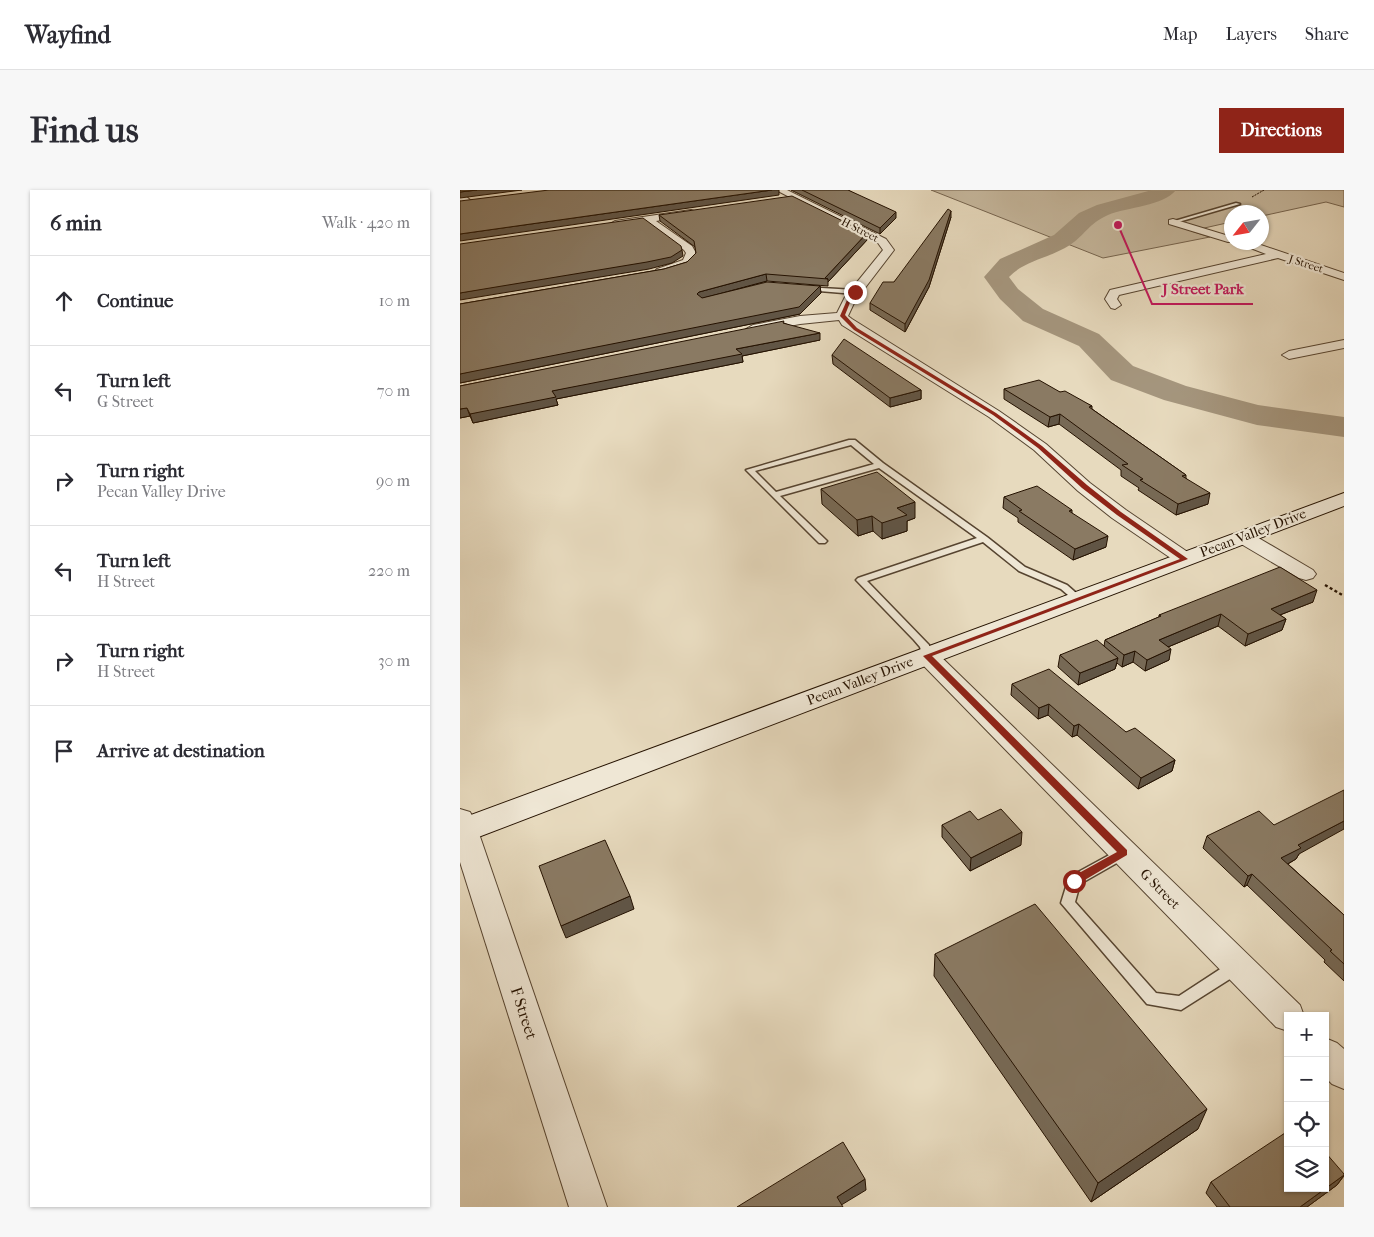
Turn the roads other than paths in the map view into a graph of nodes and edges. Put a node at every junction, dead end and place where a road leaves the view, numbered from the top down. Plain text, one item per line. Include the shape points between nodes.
1 (460, 194) edge
2 (778, 195) edge
3 (468, 202) edge
4 (1238, 204) dead end
5 (706, 211) edge
6 (647, 220) junction
7 (1176, 222) joint
8 (607, 225) edge
9 (1224, 237) edge
10 (1263, 250) edge
11 (1278, 255) junction
12 (649, 274) edge
13 (1344, 277) edge
14 (796, 287) edge
15 (855, 292) junction
16 (1115, 304) dead end
17 (842, 316) junction
18 (742, 332) edge
19 (1344, 344) edge
20 (1289, 355) dead end
21 (880, 465) junction
22 (774, 495) junction
23 (1344, 499) edge
24 (1243, 537) junction
25 (984, 539) junction
26 (822, 540) dead end
27 (1185, 559) junction
28 (1306, 574) dead end
29 (1078, 599) junction
30 (927, 656) junction
31 (461, 827) edge
32 (1124, 852) junction
33 (1237, 966) junction
34 (1284, 1012) edge
35 (1328, 1057) edge
36 (1344, 1072) edge
37 (588, 1207) edge

1 - 3 street
2 - 15 street, H Street via 795,197 886,245 887,254
4 - 7 lane
5 - 6 street
6 - 8 street
6 - 12 street via 688,248 691,254 688,262
7 - 9 street
10 - 11 street, J Street
11 - 13 street, J Street
11 - 16 street via 1114,293 1111,299
14 - 15 lane
15 - 17 street, H Street
17 - 18 street via 800,320
17 - 27 street via 856,329 1002,420 1040,447 1119,514
19 - 20 street
21 - 22 lane
21 - 22 lane via 852,442 750,470
21 - 25 lane
22 - 26 lane
23 - 24 main road, Pecan Valley Drive
24 - 27 main road, Pecan Valley Drive
24 - 28 street
25 - 29 lane via 1022,569 1064,587
25 - 30 lane via 861,580 918,638
27 - 29 main road, Pecan Valley Drive
29 - 30 main road, Pecan Valley Drive
30 - 31 main road, Pecan Valley Drive
30 - 32 street, G Street
31 - 37 street, F Street
32 - 33 street, G Street
32 - 33 lane via 1074,881 1068,904 1152,999 1181,1003
33 - 34 street, G Street
35 - 36 street

